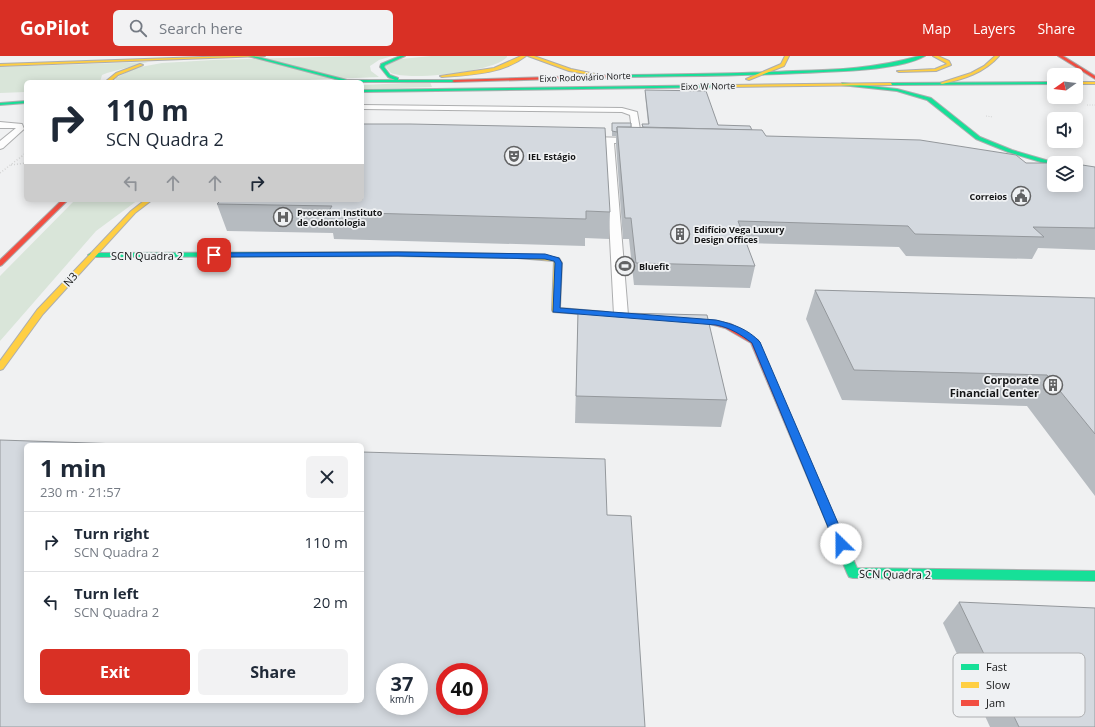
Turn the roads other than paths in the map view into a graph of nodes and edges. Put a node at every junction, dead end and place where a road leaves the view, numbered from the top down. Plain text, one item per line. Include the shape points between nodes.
1 (27, 56) edge
2 (250, 56) edge
3 (263, 56) edge
4 (403, 56) edge
5 (524, 56) edge
6 (530, 56) edge
7 (787, 56) edge
8 (923, 56) edge
9 (935, 56) edge
10 (997, 56) edge
11 (1060, 56) edge
12 (1071, 56) edge
13 (0, 57) edge
14 (186, 58) junction
15 (818, 61) dead end
16 (0, 64) edge
17 (860, 69) junction
18 (1095, 70) edge
19 (765, 74) junction
20 (601, 76) junction
21 (1095, 78) edge
22 (397, 79) junction
23 (110, 80) edge
24 (343, 80) edge
25 (364, 80) edge
26 (364, 81) edge
27 (942, 83) junction
28 (1047, 83) edge
29 (1083, 83) edge
30 (1095, 83) edge
31 (842, 84) junction
32 (678, 86) junction
33 (729, 86) junction
34 (418, 90) junction
35 (364, 91) edge
36 (24, 94) edge
37 (0, 95) edge
38 (24, 102) edge
39 (0, 104) edge
40 (364, 106) edge
41 (403, 108) junction
42 (0, 125) edge
43 (577, 140) edge
44 (609, 140) junction
45 (0, 146) edge
46 (1047, 162) edge
47 (63, 202) edge
48 (146, 202) edge
49 (91, 255) junction
50 (0, 264) edge
51 (625, 315) joint
52 (668, 318) edge
53 (0, 367) edge
54 (1095, 576) edge

1 - 13 main road
2 - 3 main road, Eixo Rodoviário Norte
2 - 14 main road, Eixo Rodoviário Norte
2 - 24 main road, Eixo Rodoviário Norte
4 - 22 main road via 387,62 382,68 389,76
5 - 22 main road via 513,64 489,71
6 - 20 main road via 570,70
7 - 19 main road via 783,65
8 - 17 main road, Eixo Rodoviário Norte
9 - 17 main road via 949,65 922,71
10 - 27 main road via 984,70 976,74
11 - 21 main road
12 - 18 main road
14 - 16 main road, Eixo Rodoviário Norte
14 - 23 main road via 133,67
15 - 17 main road
17 - 19 main road, Eixo Rodoviário Norte
19 - 20 main road, Eixo Rodoviário Norte
19 - 33 main road
20 - 26 main road, Eixo Rodoviário Norte via 475,81
20 - 32 main road
22 - 25 main road
27 - 28 main road, Eixo W Norte
27 - 31 main road, Eixo W Norte
29 - 30 main road
31 - 33 main road, Eixo W Norte
31 - 46 main road via 886,88 930,100 982,140
32 - 33 main road, Eixo W Norte
32 - 34 main road, Eixo W Norte
34 - 35 main road, Eixo W Norte
34 - 41 lane
36 - 37 main road
38 - 39 main road
40 - 41 lane
41 - 44 lane via 622,110 634,114 642,141
42 - 45 lane via 19,126 20,129
43 - 44 lane
44 - 51 lane
47 - 50 main road
48 - 49 main road, N3 via 133,212
49 - 51 main road, SCN Quadra 2 via 545,256 556,259 559,263 556,310
49 - 53 main road, N3 via 30,324
52 - 54 main road, SCN Quadra 2 via 716,322 744,332 755,342 853,573

